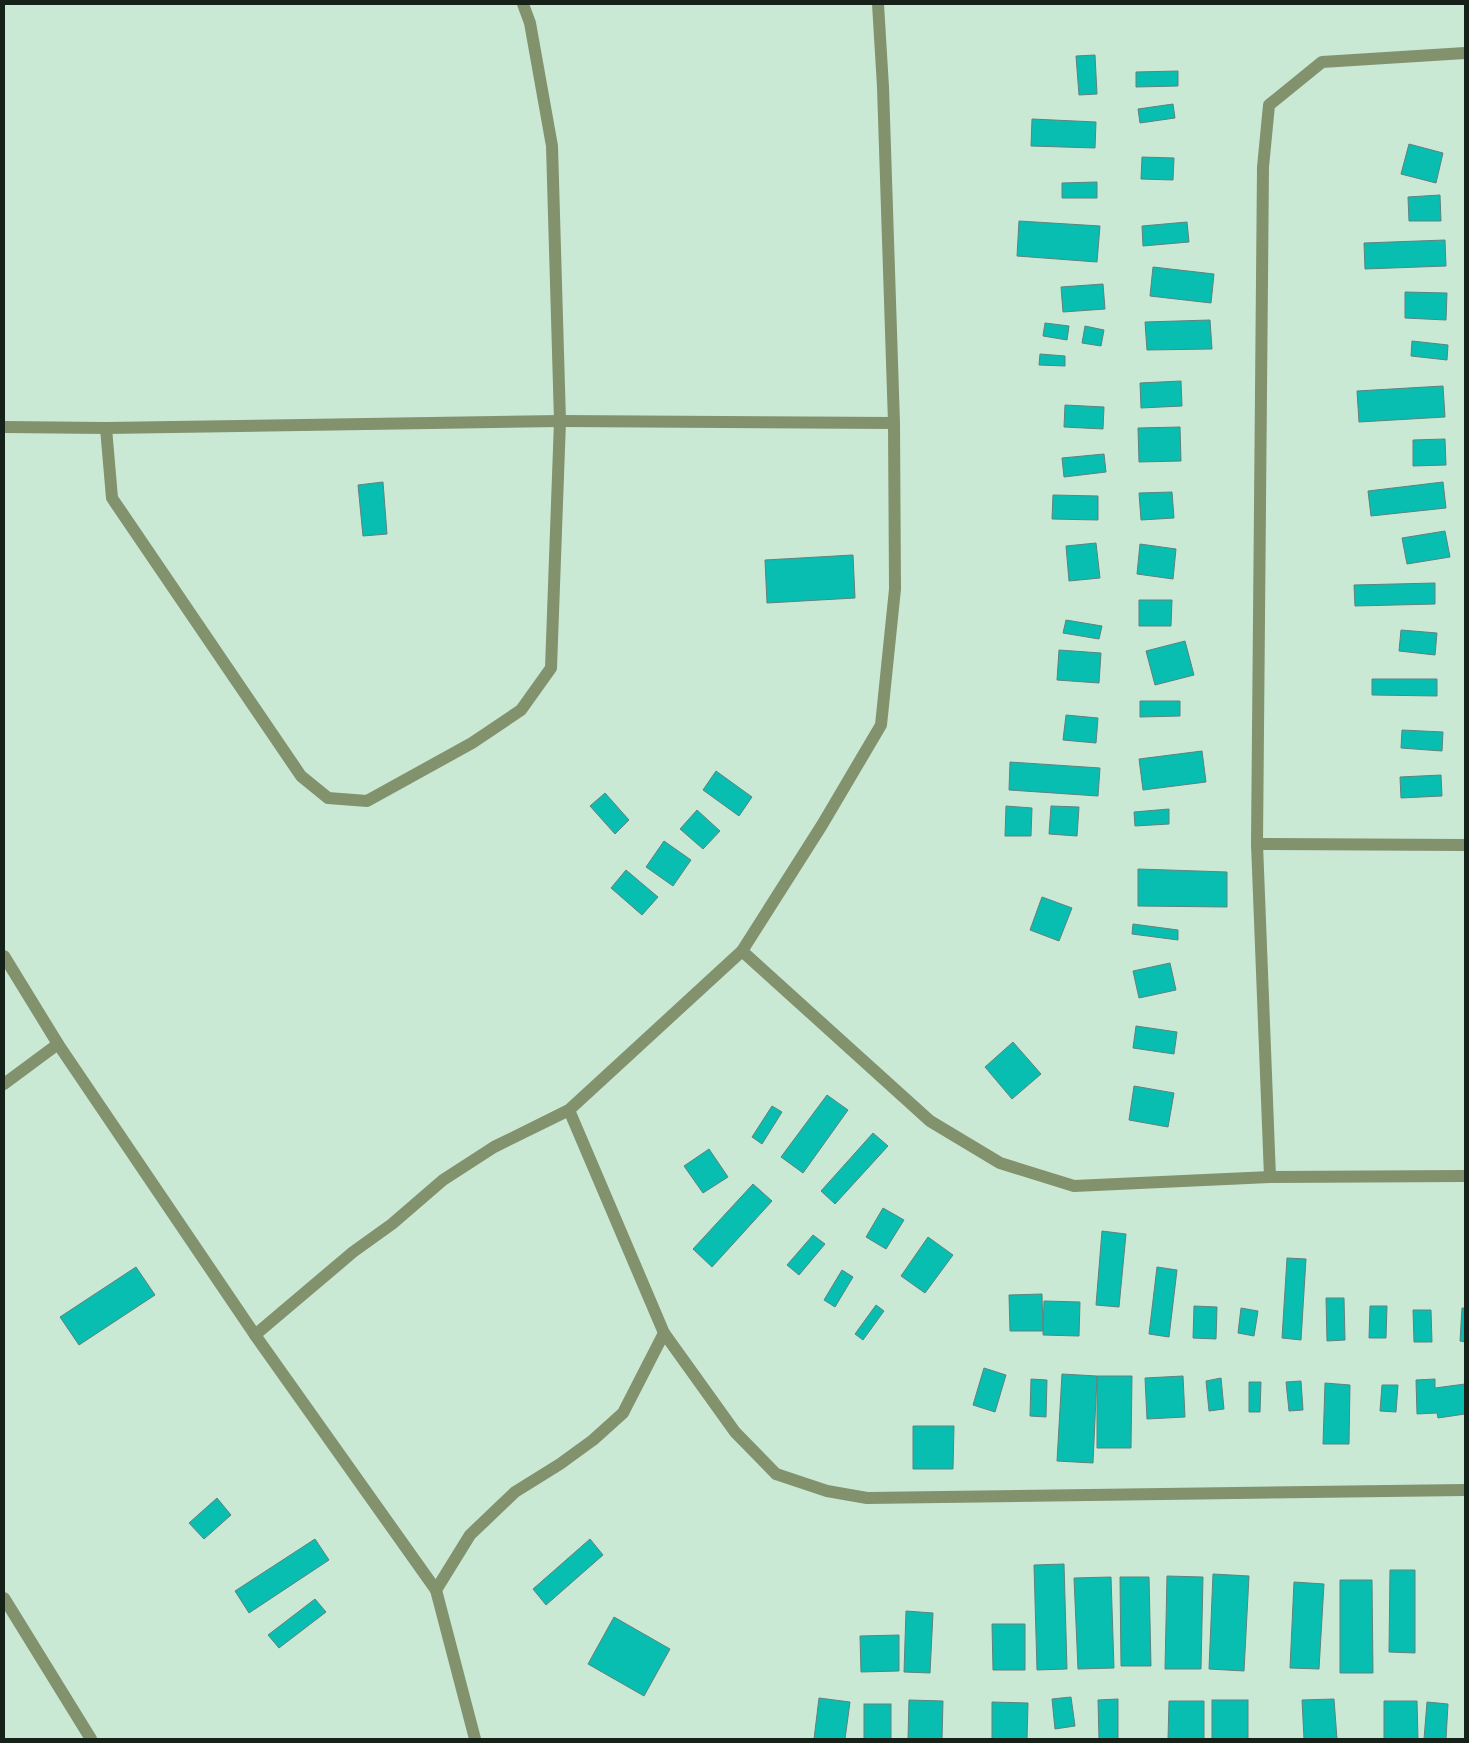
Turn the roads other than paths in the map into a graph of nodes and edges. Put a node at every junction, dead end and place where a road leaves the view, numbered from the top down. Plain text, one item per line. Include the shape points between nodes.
1 (523, 4) edge
2 (878, 4) edge
3 (1465, 53) edge
4 (560, 421) junction
5 (894, 423) junction
6 (4, 427) edge
7 (106, 428) junction
8 (1257, 844) junction
9 (1465, 845) edge
10 (742, 951) junction
11 (4, 956) edge
12 (58, 1044) junction
13 (4, 1084) edge
14 (569, 1110) junction
15 (1465, 1176) edge
16 (1270, 1177) junction
17 (664, 1334) junction
18 (256, 1335) junction
19 (1465, 1490) edge
20 (436, 1590) junction
21 (4, 1598) edge
22 (90, 1739) edge
23 (475, 1739) edge

1 - 4 street via 530,23 552,146
2 - 5 street
3 - 8 street via 1322,62 1269,105 1263,166
4 - 5 street
4 - 7 street
4 - 7 street via 551,668 521,710 472,743 367,801 328,798 300,776 112,498
5 - 10 street via 895,589 881,725
6 - 7 street
8 - 9 street
8 - 16 street
10 - 14 street
10 - 16 street via 930,1121 1000,1163 1074,1186
11 - 12 street
12 - 13 street
12 - 18 street
14 - 17 street
14 - 18 street via 494,1147 442,1180
15 - 16 street
17 - 19 street via 735,1432 776,1474 867,1498
17 - 20 street via 623,1413 586,1445 515,1492 470,1535
18 - 20 street
20 - 23 street
21 - 22 street

